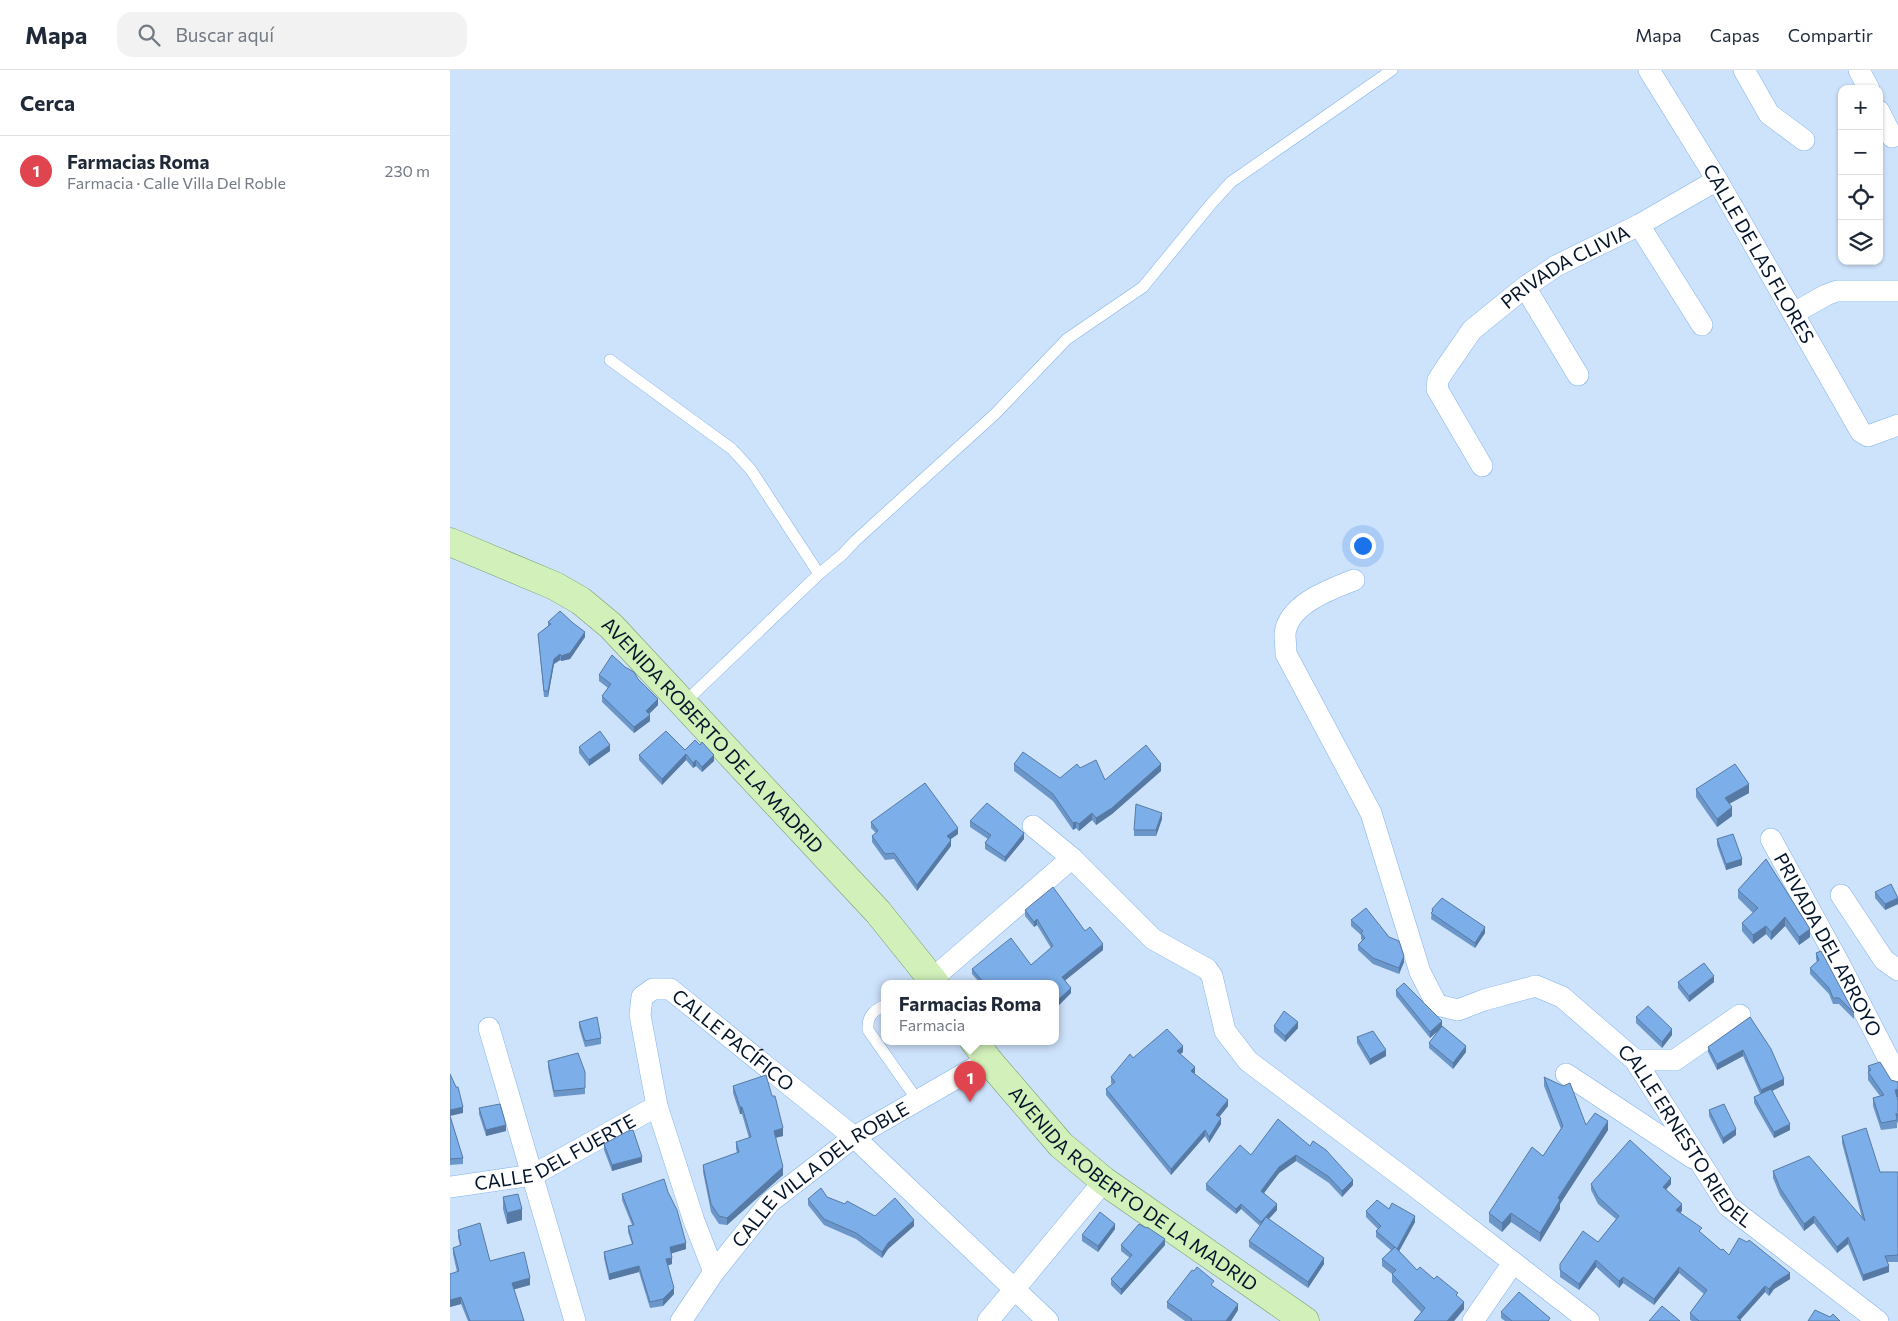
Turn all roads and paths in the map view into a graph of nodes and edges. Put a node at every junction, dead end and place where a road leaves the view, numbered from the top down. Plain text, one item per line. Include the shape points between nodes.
1 (1392, 70) edge
2 (1649, 70) edge
3 (1744, 70) edge
4 (1860, 70) edge
5 (1866, 85) edge
6 (1883, 119) edge
7 (1892, 137) dead end
8 (1804, 140) dead end
9 (1716, 180) junction
10 (1639, 225) junction
11 (1525, 287) junction
12 (1898, 291) edge
13 (1794, 313) junction
14 (1702, 325) dead end
15 (610, 360) dead end
16 (1578, 375) dead end
17 (1898, 425) edge
18 (1482, 466) dead end
19 (450, 542) edge
20 (819, 574) junction
21 (1354, 580) dead end
22 (684, 703) junction
23 (1032, 826) dead end
24 (1771, 839) dead end
25 (1072, 858) junction
26 (1841, 895) dead end
27 (1898, 970) edge
28 (929, 980) edge
29 (932, 980) edge
30 (881, 1007) edge
31 (1740, 1015) dead end
32 (489, 1028) dead end
33 (981, 1050) edge
34 (1634, 1060) junction
35 (1566, 1074) dead end
36 (1898, 1077) edge
37 (918, 1101) junction
38 (657, 1106) junction
39 (854, 1137) junction
40 (1700, 1162) junction
41 (533, 1175) junction
42 (1104, 1182) junction
43 (450, 1187) edge
44 (1513, 1263) junction
45 (714, 1272) junction
46 (1014, 1288) junction
47 (575, 1321) edge
48 (681, 1321) edge
49 (988, 1321) edge
50 (1048, 1321) edge
51 (1305, 1321) edge
52 (1473, 1321) edge
53 (1589, 1321) edge
54 (1878, 1321) edge

1 - 20 lane via 1231,182 1143,287 1068,339 995,414
2 - 9 street, CALLE DE LAS FLORES
3 - 8 street via 1769,114
4 - 5 street
6 - 7 street
9 - 10 street, PRIVADA CLIVIA
9 - 13 street, CALLE DE LAS FLORES
10 - 11 street, PRIVADA CLIVIA via 1556,266
10 - 14 street
11 - 16 street
11 - 18 street, PRIVADA CLIVIA via 1472,330 1438,380 1438,390
12 - 13 street via 1837,291
13 - 17 street, CALLE DE LAS FLORES via 1861,432 1868,436
15 - 20 lane via 732,449 751,470
19 - 22 main road, AVENIDA ROBERTO DE LA MADRID via 555,586 581,601 612,626
20 - 22 lane
21 - 34 street, CALLE ERNESTO RIEDEL via 1321,593 1293,614 1285,632 1286,654 1370,813 1420,972 1437,1004 1458,1010 1536,986 1562,997
22 - 28 main road, AVENIDA ROBERTO DE LA MADRID via 878,912
23 - 25 street
24 - 36 street, PRIVADA DEL ARROYO
25 - 29 street
25 - 44 street via 1152,939 1207,969 1212,976 1226,1031 1248,1061
26 - 27 street via 1884,960
30 - 37 lane via 868,1020 868,1030
31 - 34 street via 1675,1060
32 - 41 street
33 - 37 street, CALLE VILLA DEL ROBLE
33 - 42 main road, AVENIDA ROBERTO DE LA MADRID via 1061,1145
34 - 40 street, CALLE ERNESTO RIEDEL
35 - 40 street
37 - 39 street, CALLE VILLA DEL ROBLE
38 - 39 street, CALLE PACÍFICO via 640,1015 642,997 653,989 670,989
38 - 41 street, CALLE DEL FUERTE
38 - 45 street, CALLE PACÍFICO
39 - 45 street, CALLE VILLA DEL ROBLE via 770,1202
39 - 46 street, CALLE PACÍFICO
40 - 54 street, CALLE ERNESTO RIEDEL via 1728,1206
41 - 43 street, CALLE DEL FUERTE
41 - 47 street
42 - 46 street
42 - 51 main road, AVENIDA ROBERTO DE LA MADRID
44 - 52 street
44 - 53 street
45 - 48 street, CALLE VILLA DEL ROBLE
46 - 49 street
46 - 50 street, CALLE PACÍFICO

